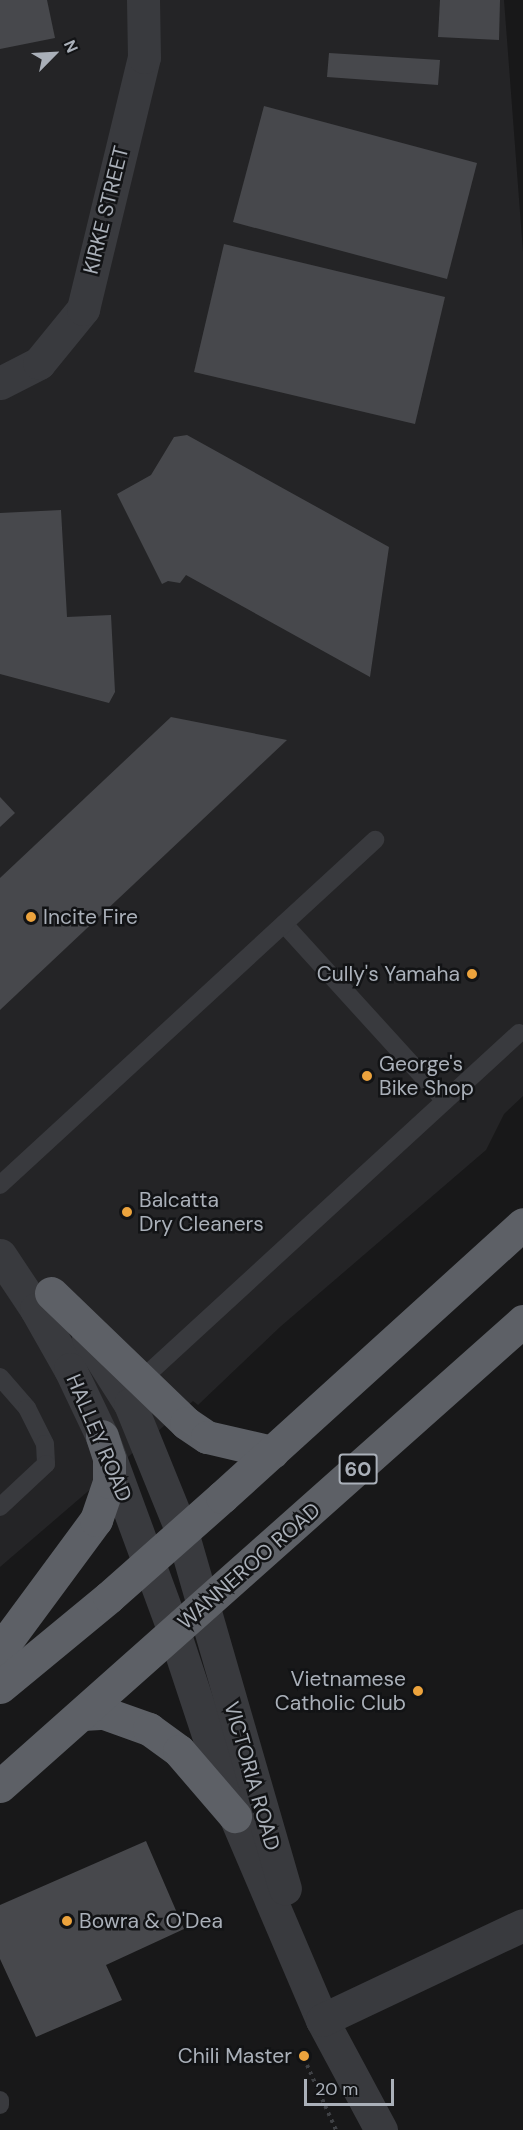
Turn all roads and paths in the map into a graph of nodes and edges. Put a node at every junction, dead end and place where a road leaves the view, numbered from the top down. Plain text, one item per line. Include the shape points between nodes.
1 (143, 0) edge
2 (0, 383) edge
3 (375, 840) dead end
4 (284, 924) junction
5 (519, 1033) dead end
6 (445, 1101) junction
7 (0, 1185) edge
8 (523, 1224) edge
9 (0, 1241) edge
10 (0, 1255) edge
11 (51, 1293) junction
12 (523, 1321) edge
13 (0, 1377) edge
14 (141, 1380) junction
15 (102, 1436) junction
16 (272, 1452) junction
17 (0, 1507) edge
18 (182, 1532) junction
19 (148, 1562) junction
20 (202, 1607) junction
21 (174, 1632) junction
22 (0, 1650) edge
23 (0, 1687) edge
24 (82, 1714) junction
25 (0, 1786) edge
26 (235, 1816) junction
27 (523, 1925) edge
28 (322, 2020) junction
29 (0, 2100) edge
30 (0, 2105) edge
31 (381, 2130) edge

1 - 2 street, KIRKE STREET via 144,57 83,309 39,363
3 - 4 lane
4 - 6 lane
4 - 7 lane
5 - 6 lane
6 - 14 lane
8 - 16 highway
9 - 11 street, HALLEY ROAD
10 - 15 street, HALLEY ROAD via 70,1369
11 - 14 highway
11 - 18 street, HALLEY ROAD via 97,1350 130,1404
12 - 20 highway, WANNEROO ROAD / 60
13 - 17 lane via 27,1408 45,1444 46,1464
14 - 16 highway via 186,1423 207,1437
15 - 19 street, HALLEY ROAD
15 - 22 highway via 109,1458 109,1482 96,1520
16 - 18 highway
18 - 19 highway
18 - 20 street, VICTORIA ROAD
19 - 21 street, HALLEY ROAD
19 - 23 highway
20 - 21 highway, WANNEROO ROAD / 60
20 - 28 street, VICTORIA ROAD
21 - 24 highway, WANNEROO ROAD / 60
21 - 26 street, VICTORIA ROAD
24 - 25 highway, WANNEROO ROAD / 60
24 - 26 highway via 104,1713 149,1729 179,1751
26 - 28 street, VICTORIA ROAD
27 - 28 street
28 - 31 street, VICTORIA ROAD
29 - 30 lane

